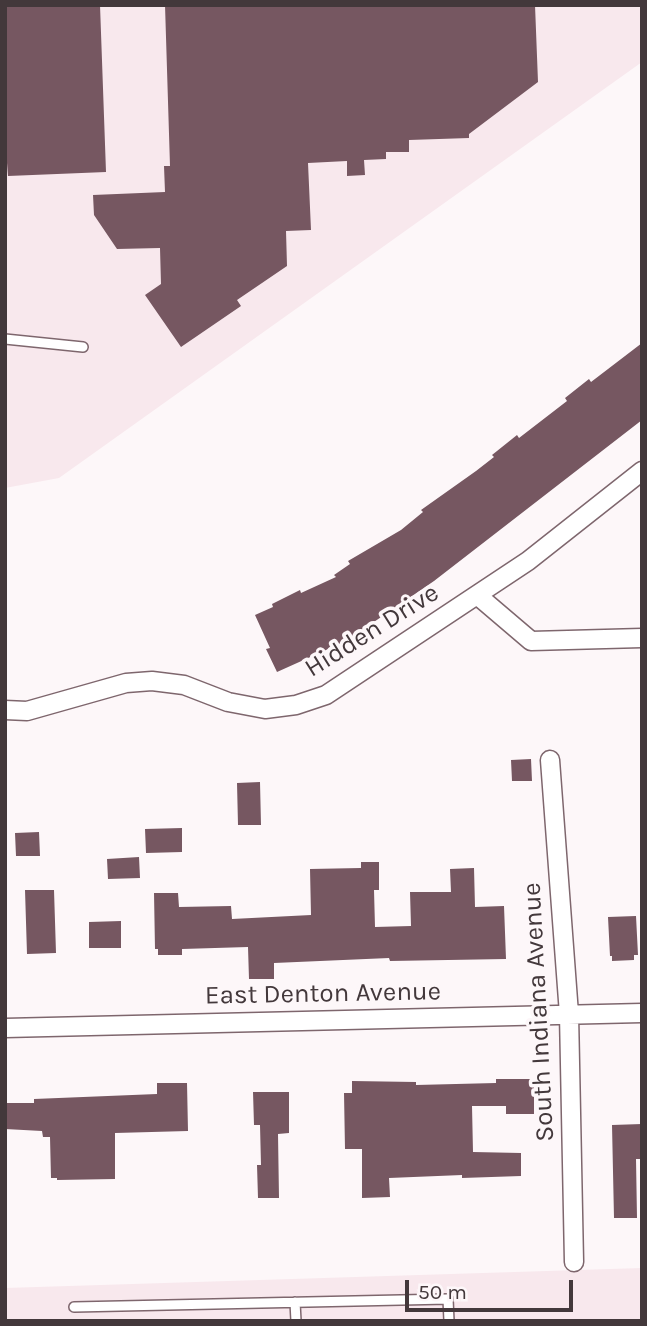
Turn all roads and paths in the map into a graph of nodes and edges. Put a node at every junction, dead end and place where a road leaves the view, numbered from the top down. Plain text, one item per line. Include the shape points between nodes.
1 (5, 339) edge
2 (83, 348) dead end
3 (642, 471) edge
4 (477, 596) junction
5 (642, 638) edge
6 (5, 710) edge
7 (550, 760) dead end
8 (642, 1013) edge
9 (569, 1014) junction
10 (5, 1028) edge
11 (575, 1262) dead end
12 (295, 1302) junction
13 (74, 1307) dead end
14 (296, 1321) edge
15 (449, 1321) edge

1 - 2 lane
3 - 4 street, Hidden Drive
4 - 5 street, Hidden Drive via 531,641
4 - 6 street, Hidden Drive via 326,695 296,705 265,709 228,702 184,685 152,681 126,683 27,711
7 - 9 street, South Indiana Avenue
8 - 9 street, East Denton Avenue
9 - 10 street, East Denton Avenue
9 - 11 street, South Indiana Avenue
12 - 13 lane
12 - 14 lane
12 - 15 lane via 448,1299

